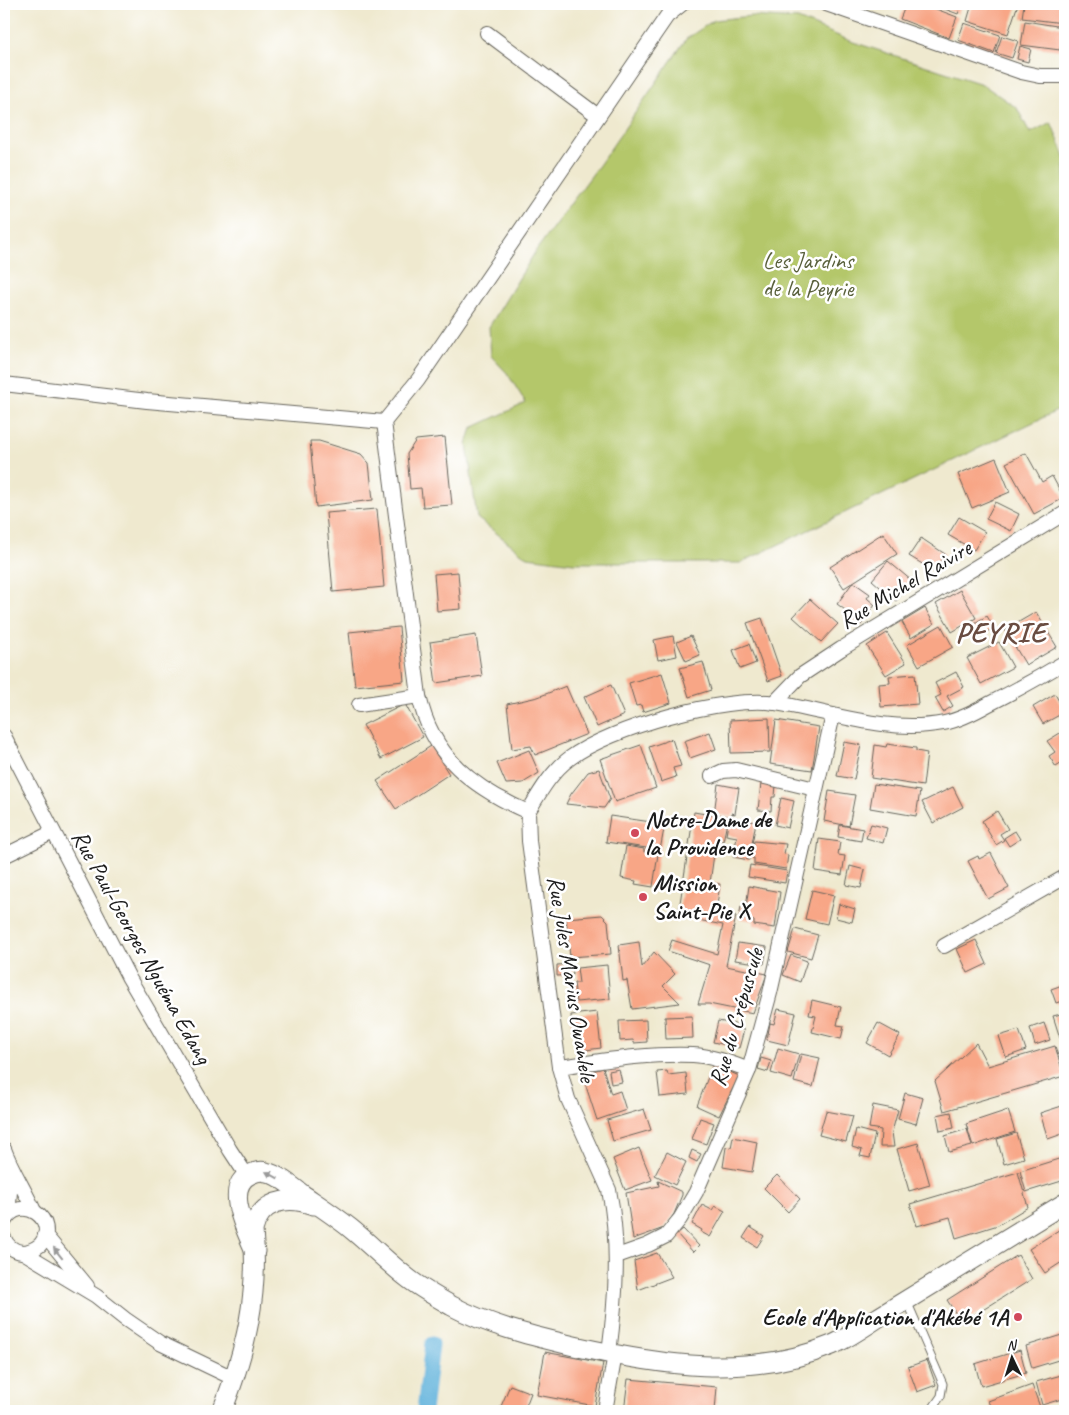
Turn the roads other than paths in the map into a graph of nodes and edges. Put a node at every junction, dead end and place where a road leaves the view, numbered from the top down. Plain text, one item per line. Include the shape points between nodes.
1 (682, 4) edge
2 (826, 4) edge
3 (487, 33) dead end
4 (1065, 76) edge
5 (598, 116) junction
6 (4, 384) edge
7 (384, 422) junction
8 (1065, 513) edge
9 (1065, 662) edge
10 (418, 696) junction
11 (774, 703) junction
12 (360, 705) dead end
13 (833, 715) junction
14 (4, 736) edge
15 (712, 776) dead end
16 (815, 789) junction
17 (528, 812) junction
18 (53, 832) junction
19 (4, 856) edge
20 (1065, 877) edge
21 (944, 946) dead end
22 (559, 1067) junction
23 (749, 1070) junction
24 (4, 1149) edge
25 (12, 1169) junction
26 (247, 1176) junction
27 (1065, 1203) edge
28 (34, 1211) junction
29 (328, 1212) junction
30 (5, 1218) edge
31 (45, 1235) junction
32 (4, 1240) edge
33 (255, 1251) junction
34 (23, 1252) junction
35 (617, 1256) junction
36 (96, 1296) junction
37 (907, 1301) junction
38 (612, 1354) junction
39 (235, 1379) junction
40 (934, 1406) dead end
41 (222, 1411) edge
42 (605, 1411) edge

1 - 5 street via 667,16
2 - 4 street via 1021,72
3 - 5 street
5 - 7 street via 418,380
6 - 7 street via 147,401
7 - 10 street
8 - 11 street, Rue Michel Raivire via 800,676
9 - 13 street via 968,715 945,723 895,726
10 - 12 street
10 - 17 street via 429,729 453,763 475,783
11 - 13 street
11 - 17 street via 702,708 605,739 570,758 552,774
13 - 16 street, Rue du Crépuscule
14 - 18 street, Rue Paul-Georges Nguéma Edang
15 - 16 street via 736,770
16 - 23 street, Rue du Crépuscule via 770,994
17 - 22 street, Rue Jules Marius Owanlele via 529,841
18 - 19 street
18 - 26 street, Rue Paul-Georges Nguéma Edang via 129,978
20 - 21 street
22 - 23 street via 647,1056 694,1055 723,1060
22 - 35 street, Rue Jules Marius Owanlele via 568,1099 608,1190
23 - 35 street, Rue du Crépuscule via 696,1192 680,1219 666,1236
24 - 25 street
25 - 28 street
25 - 30 street
29 -> 26 main road via 265,1171
26 - 33 main road via 240,1181 237,1201
27 - 37 main road
28 - 30 street via 20,1209
28 - 31 street via 44,1221
29 - 33 main road via 300,1202 274,1202 265,1208 254,1224
29 - 38 main road via 411,1281 455,1307 511,1330
31 - 34 street via 37,1247
36 -> 31 street
32 - 34 street via 10,1247
33 - 39 main road via 251,1316
34 - 36 street
35 - 38 street, Rue Jules Marius Owanlele
36 - 39 street via 160,1343
37 - 38 main road via 832,1345 744,1366 687,1366
37 - 40 lane via 943,1384 941,1396
38 - 42 street, Rue Jules Marius Owanlele
39 - 41 main road

